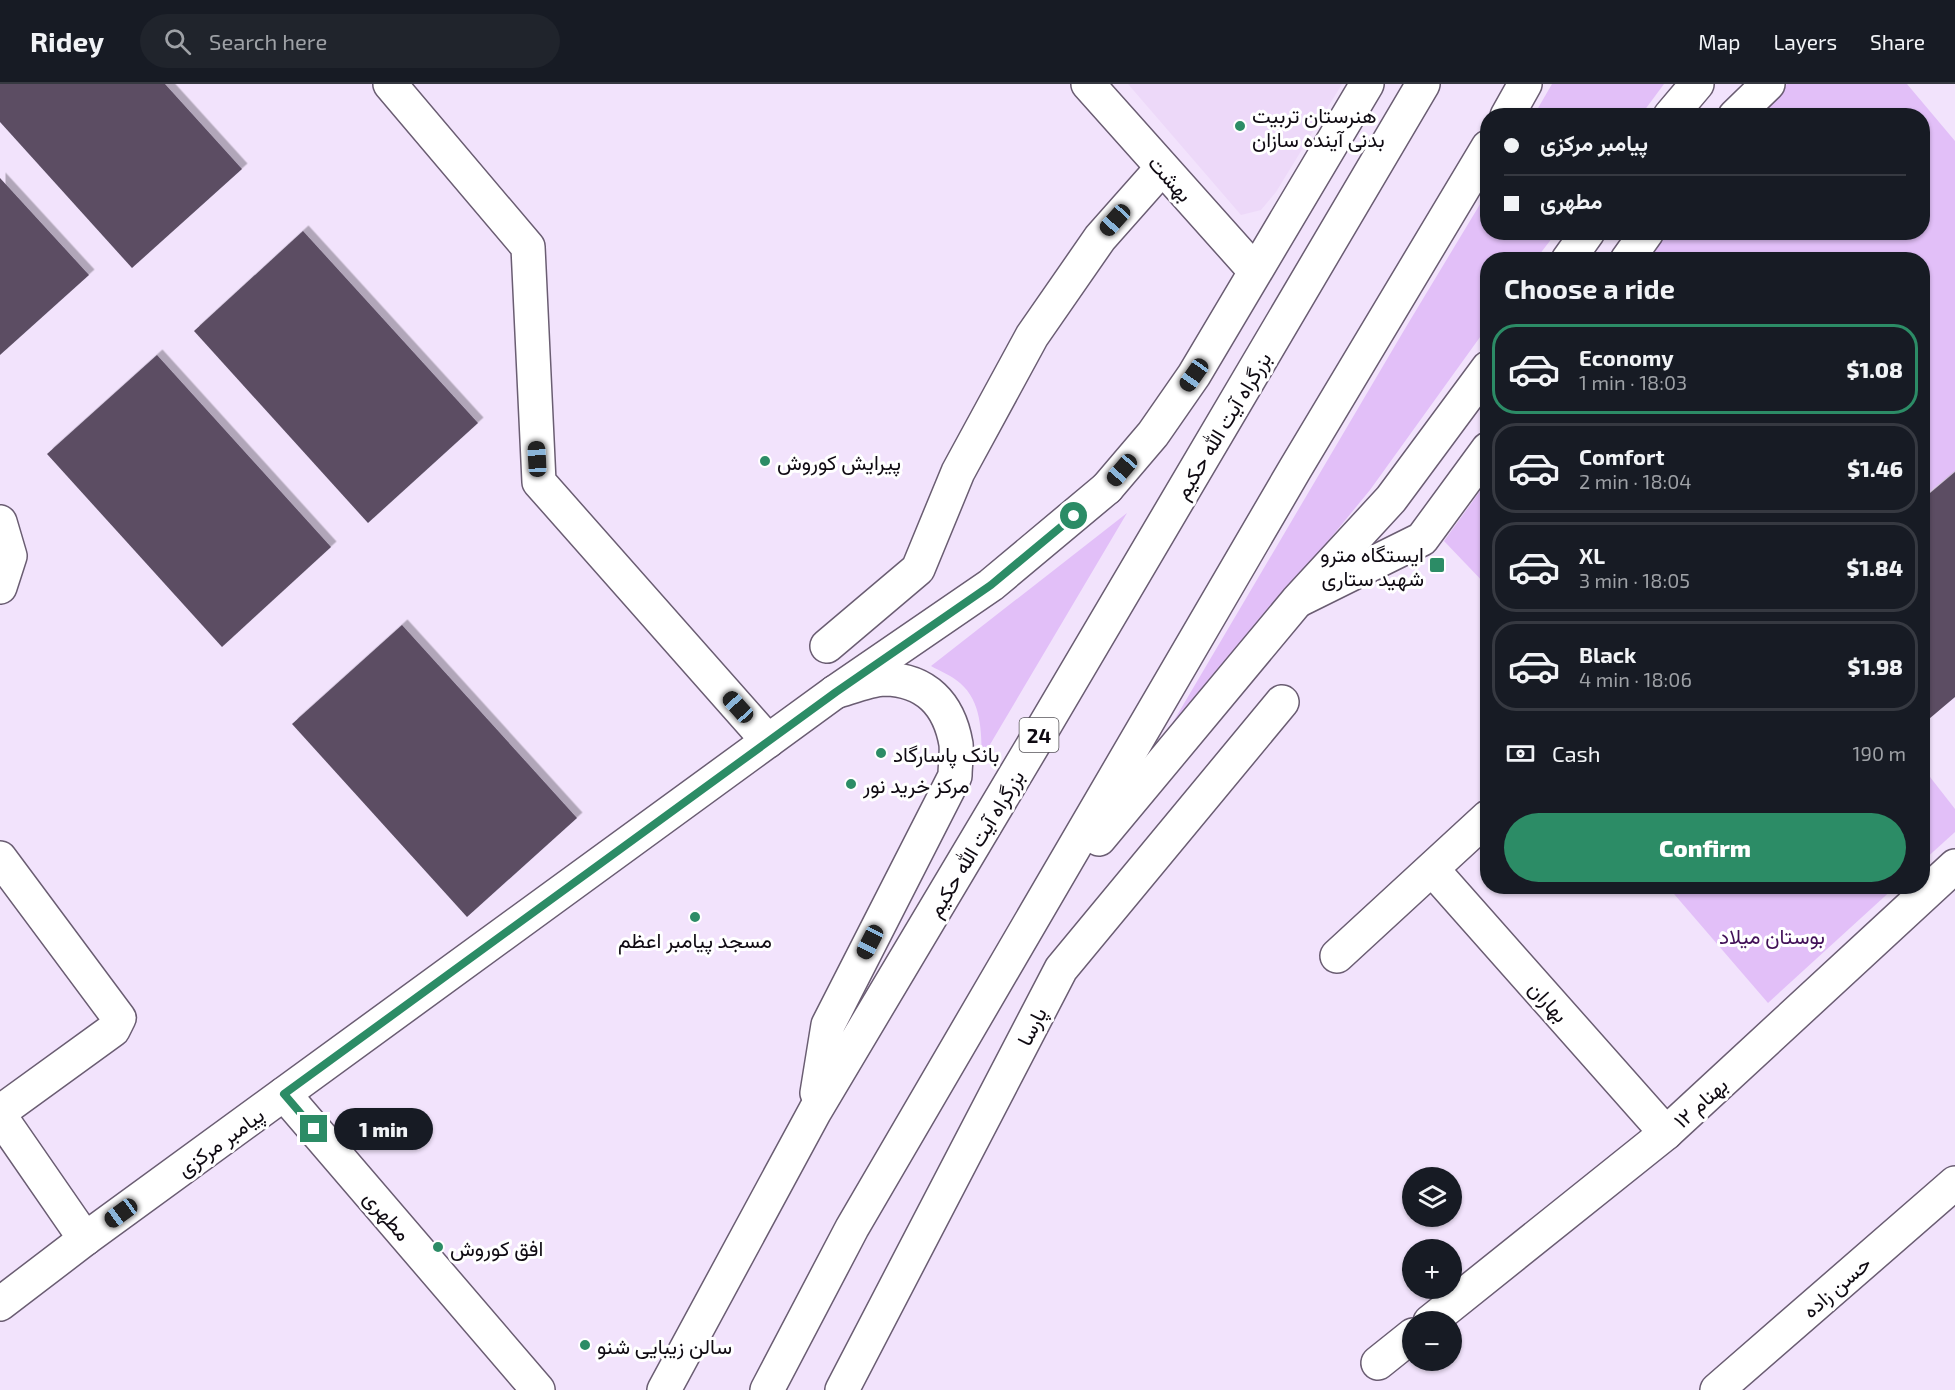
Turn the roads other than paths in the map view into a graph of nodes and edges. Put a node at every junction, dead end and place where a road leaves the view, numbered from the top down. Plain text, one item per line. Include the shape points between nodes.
1 (390, 84) edge
2 (1088, 84) edge
3 (1367, 84) edge
4 (1423, 84) edge
5 (1526, 84) edge
6 (1697, 84) edge
7 (1768, 84) edge
8 (1512, 108) edge
9 (1677, 108) edge
10 (1743, 108) edge
11 (1480, 160) edge
12 (1162, 168) junction
13 (1255, 271) junction
14 (1480, 379) edge
15 (1480, 460) edge
16 (0, 522) edge
17 (0, 586) edge
18 (1297, 601) junction
19 (827, 646) dead end
20 (836, 692) junction
21 (1282, 702) dead end
22 (768, 741) junction
23 (1480, 824) edge
24 (0, 858) edge
25 (1955, 866) edge
26 (1432, 869) junction
27 (1930, 889) edge
28 (1925, 894) edge
29 (1036, 914) junction
30 (1337, 956) dead end
31 (284, 1094) junction
32 (815, 1111) junction
33 (0, 1114) edge
34 (1666, 1133) junction
35 (1955, 1183) edge
36 (85, 1239) junction
37 (0, 1304) edge
38 (1444, 1311) edge
39 (1402, 1344) edge
40 (1378, 1363) dead end
41 (538, 1390) edge
42 (664, 1390) edge
43 (767, 1390) edge
44 (842, 1390) edge
45 (1718, 1390) edge

1 - 22 main road via 528,247 538,483
2 - 12 main road, بهشت
3 - 13 main road, پیامبر مرکزی
4 - 32 main road, بزرگراه آیت الله حکیم / 24
5 - 8 main road
6 - 9 main road
7 - 10 main road
11 - 29 main road
12 - 13 main road, بهشت
12 - 19 main road via 1100,238 1032,336 958,472 918,569
13 - 20 main road, پیامبر مرکزی via 1194,375 1153,434 1107,488 991,585
14 - 18 main road via 1391,499
15 - 18 main road via 1422,539
16 - 17 main road via 10,556
18 - 29 main road
20 - 22 main road, پیامبر مرکزی
20 - 32 main road via 883,679 910,682 930,693 947,714 956,745 955,776 828,1025
21 - 44 main road, پارسا via 1060,969
22 - 31 main road, پیامبر مرکزی
23 - 26 main road
24 - 33 main road via 119,1018 113,1030
25 - 27 main road, بهنام ۱۲
26 - 30 main road
26 - 34 main road, بهاران
28 - 34 main road, بهنام ۱۲
29 - 43 main road via 852,1228
31 - 36 main road, پیامبر مرکزی
31 - 41 main road, مطهری
32 - 42 main road, بزرگراه آیت الله حکیم / 24
33 - 36 main road
34 - 38 main road, بهنام ۱۲
35 - 45 main road, حسن زاده
36 - 37 main road, پیامبر مرکزی
39 - 40 main road

